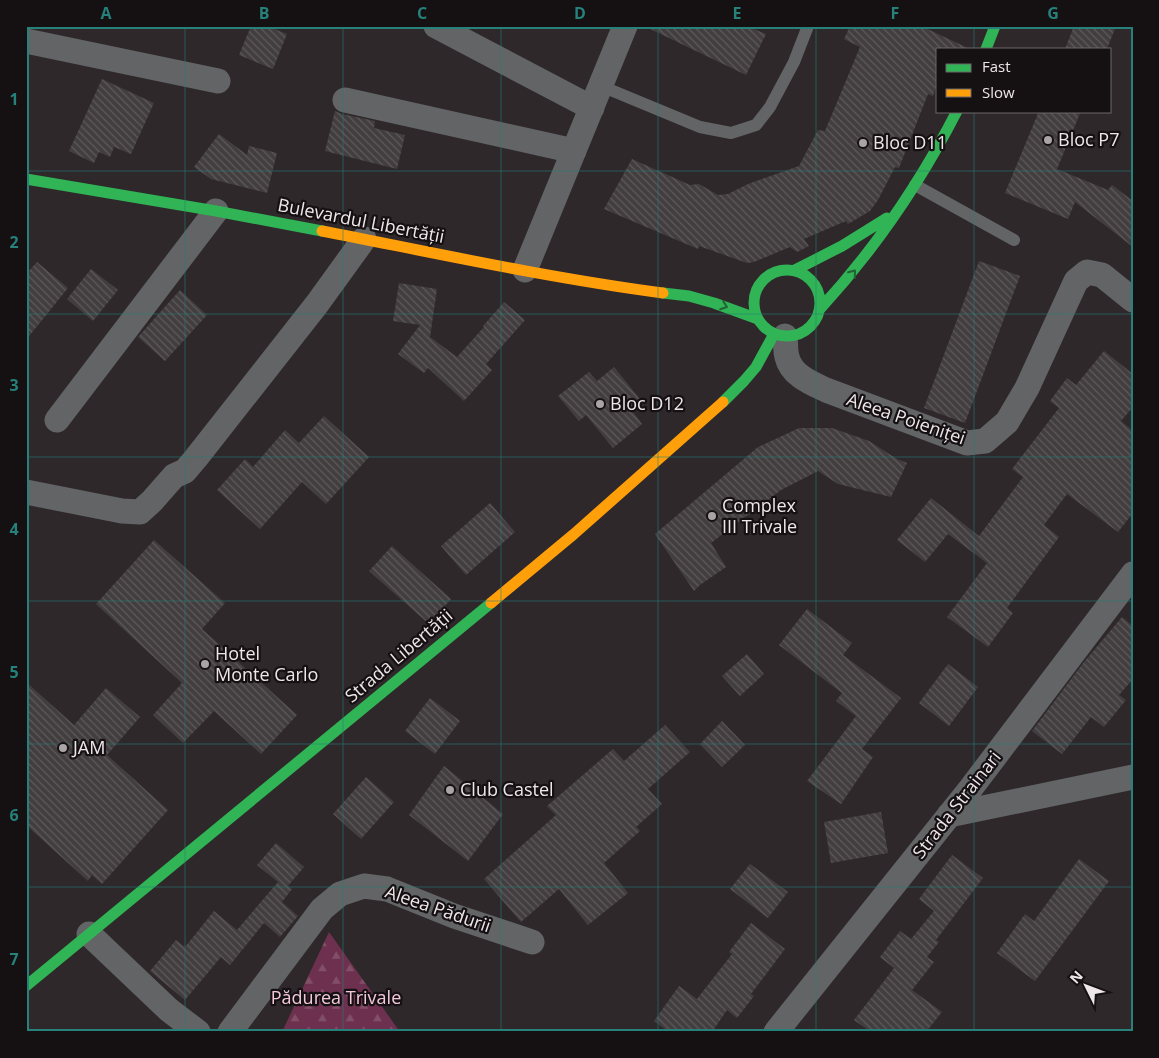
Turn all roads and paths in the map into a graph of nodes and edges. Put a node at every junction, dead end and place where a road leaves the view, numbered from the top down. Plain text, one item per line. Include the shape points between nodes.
1 (436, 26) edge
2 (625, 26) edge
3 (808, 26) edge
4 (995, 26) edge
5 (26, 41) edge
6 (986, 48) edge
7 (218, 81) dead end
8 (596, 97) junction
9 (345, 100) dead end
10 (956, 112) edge
11 (574, 151) junction
12 (26, 180) edge
13 (915, 185) junction
14 (216, 211) junction
15 (898, 211) junction
16 (364, 239) junction
17 (1014, 240) dead end
18 (526, 270) junction
19 (795, 270) junction
20 (763, 280) junction
21 (745, 286) dead end
22 (714, 292) dead end
23 (689, 296) junction
24 (1133, 300) edge
25 (820, 309) junction
26 (758, 319) junction
27 (779, 335) junction
28 (57, 420) dead end
29 (26, 492) edge
30 (1133, 574) edge
31 (1133, 777) edge
32 (949, 815) junction
33 (89, 934) junction
34 (532, 942) dead end
35 (26, 986) edge
36 (198, 1032) edge
37 (230, 1032) edge
38 (776, 1032) edge

1 - 8 street
2 - 8 street
3 - 8 lane via 794,62 770,107 756,125 731,133
4 - 6 main road
5 - 7 street
8 - 11 street
9 - 11 street
10 - 13 main road
11 - 18 street
12 - 14 main road, Bulevardul Libertății
13 - 15 main road
13 - 17 lane
14 - 16 main road, Bulevardul Libertății
14 - 28 street
15 - 19 main road via 860,236
25 -> 15 main road via 862,262
16 - 18 main road, Bulevardul Libertății
16 - 29 street via 185,471 174,476 140,512
18 - 23 main road, Bulevardul Libertății
19 - 20 main road via 772,273
19 - 25 main road via 805,274 818,289
20 - 21 main road
20 - 26 main road via 754,300
22 - 23 main road, Bulevardul Libertății
23 -> 26 main road, Bulevardul Libertății
24 - 27 street, Aleea Poieniței via 1102,275 1087,272 1076,281 1027,388 1007,422 985,441 968,443 809,382 790,365
25 - 27 main road via 816,321 808,329 797,335
26 - 27 main road via 765,328
27 - 33 main road, Strada Libertății via 744,381 581,527
30 - 32 street, Strada Strainari
31 - 32 street
32 - 38 street, Strada Strainari
33 - 35 main road, Strada Libertății
33 - 36 street via 169,1010
34 - 37 street, Aleea Pădurii via 386,889 364,886 340,894 322,910

